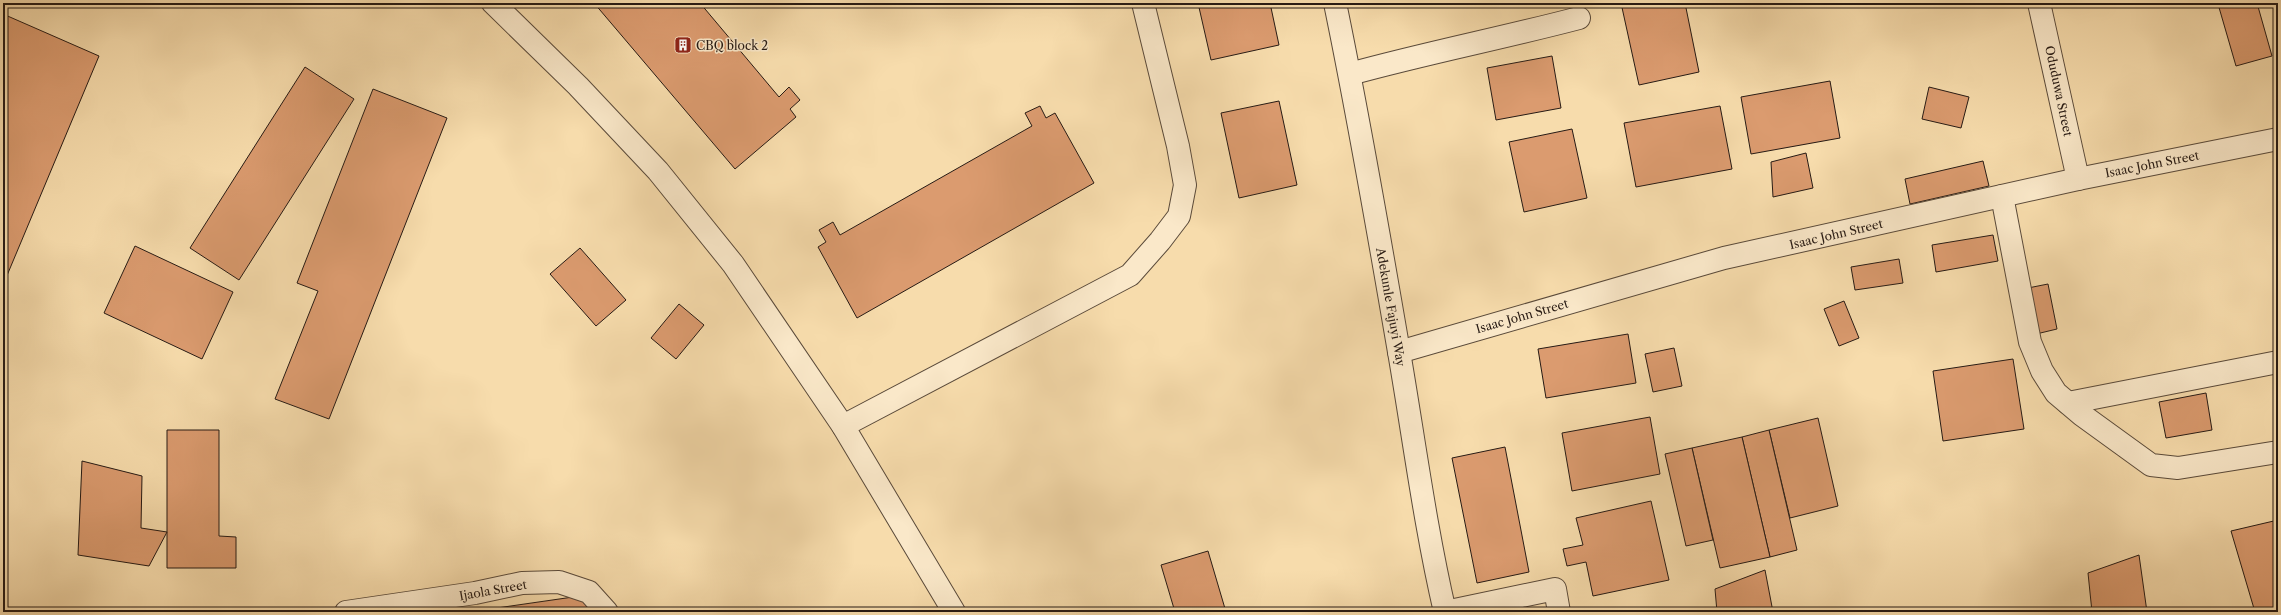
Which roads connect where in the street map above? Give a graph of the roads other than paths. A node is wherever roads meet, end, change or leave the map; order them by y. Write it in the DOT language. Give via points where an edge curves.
graph roads {
  1 [pos="492,3"];
  2 [pos="1143,3"];
  3 [pos="1335,3"];
  4 [pos="2039,3"];
  5 [pos="1579,18"];
  6 [pos="1350,74"];
  7 [pos="2278,139"];
  8 [pos="2078,179"];
  9 [pos="2002,196"];
  10 [pos="1399,352"];
  11 [pos="2278,362"];
  12 [pos="2068,402"];
  13 [pos="843,426"];
  14 [pos="2278,452"];
  15 [pos="346,612"];
  16 [pos="607,612"];
  17 [pos="954,612"];
  18 [pos="1445,612"];
  19 [pos="1559,612"];
  1 -- 13 [label="street" via="578,86 658,171 733,264"];
  2 -- 13 [label="street" via="1185,184 1179,216 1130,275"];
  3 -- 6 [label="street, Adekunle Fajuyi Way"];
  4 -- 8 [label="street, Oduduwa Street"];
  5 -- 6 [label="street"];
  6 -- 10 [label="street, Adekunle Fajuyi Way"];
  7 -- 8 [label="street, Isaac John Street"];
  8 -- 9 [label="street, Isaac John Street"];
  9 -- 10 [label="street, Isaac John Street" via="1724,258"];
  9 -- 12 [label="street" via="2030,342 2042,371 2056,393"];
  10 -- 18 [label="street, Adekunle Fajuyi Way" via="1432,555"];
  11 -- 12 [label="street"];
  12 -- 14 [label="street" via="2151,465 2178,468"];
  13 -- 17 [label="street"];
  15 -- 16 [label="street, Ijaola Street" via="475,593 522,583 559,582 589,592"];
  18 -- 19 [label="street" via="1555,589"];
}
